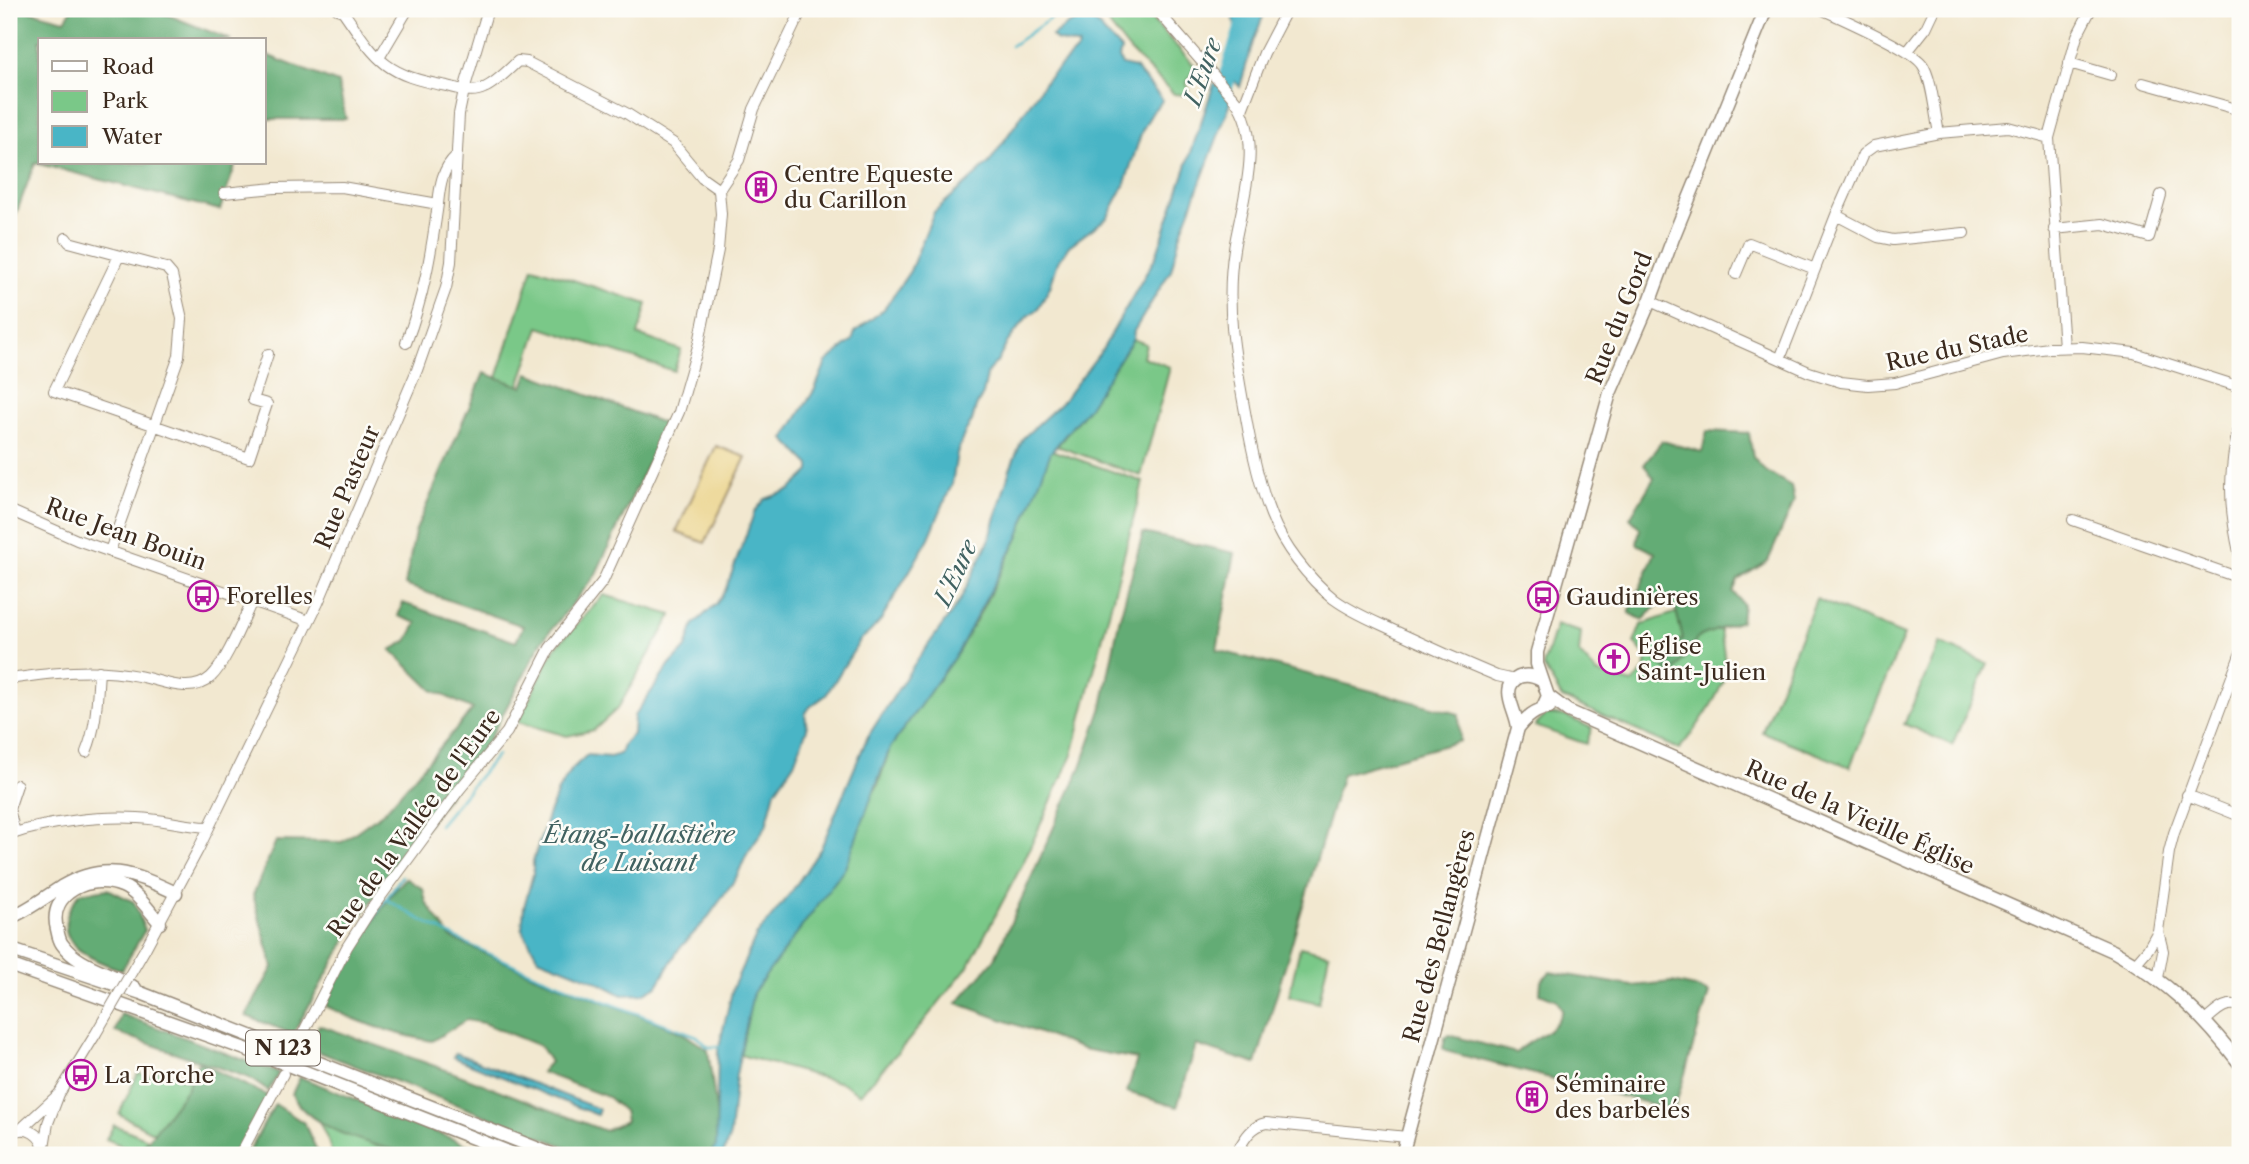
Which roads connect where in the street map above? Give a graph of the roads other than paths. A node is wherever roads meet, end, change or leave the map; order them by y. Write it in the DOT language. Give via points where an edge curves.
graph roads {
  1 [pos="337,9"];
  2 [pos="408,9"];
  3 [pos="488,9"];
  4 [pos="802,9"];
  5 [pos="1156,9"];
  6 [pos="1287,9"];
  7 [pos="1766,9"];
  8 [pos="1821,9"];
  9 [pos="1935,9"];
  10 [pos="2091,9"];
  11 [pos="1907,52"];
  12 [pos="379,58"];
  13 [pos="2069,63"];
  14 [pos="2111,75"];
  15 [pos="2143,83"];
  16 [pos="464,90"];
  17 [pos="1242,110"];
  18 [pos="2240,110"];
  19 [pos="1939,133"];
  20 [pos="2049,138"];
  21 [pos="456,156"];
  22 [pos="719,190"];
  23 [pos="224,193"];
  24 [pos="2161,195"];
  25 [pos="438,204"];
  26 [pos="1836,215"];
  27 [pos="2054,229"];
  28 [pos="1964,233"];
  29 [pos="66,238"];
  30 [pos="119,256"];
  31 [pos="1815,269"];
  32 [pos="1736,274"];
  33 [pos="1650,301"];
  34 [pos="406,343"];
  35 [pos="2064,347"];
  36 [pos="268,354"];
  37 [pos="1780,359"];
  38 [pos="2240,387"];
  39 [pos="2240,422"];
  40 [pos="156,426"];
  41 [pos="9,510"];
  42 [pos="2073,520"];
  43 [pos="110,551"];
  44 [pos="2240,556"];
  45 [pos="2240,578"];
  46 [pos="252,601"];
  47 [pos="309,621"];
  48 [pos="1537,652"];
  49 [pos="2240,655"];
  50 [pos="99,671"];
  51 [pos="1497,676"];
  52 [pos="1520,678"];
  53 [pos="9,679"];
  54 [pos="1541,680"];
  55 [pos="1508,694"];
  56 [pos="1548,696"];
  57 [pos="1514,709"];
  58 [pos="1536,711"];
  59 [pos="1568,711"];
  60 [pos="1518,728"];
  61 [pos="86,752"];
  62 [pos="17,785"];
  63 [pos="2187,795"];
  64 [pos="2240,816"];
  65 [pos="208,827"];
  66 [pos="12,834"];
  67 [pos="176,893"];
  68 [pos="9,918"];
  69 [pos="160,923"];
  70 [pos="2158,931"];
  71 [pos="9,949"];
  72 [pos="2135,964"];
  73 [pos="9,965"];
  74 [pos="2158,978"];
  75 [pos="141,993"];
  76 [pos="2240,1006"];
  77 [pos="2206,1020"];
  78 [pos="298,1043"];
  79 [pos="2240,1064"];
  80 [pos="283,1074"];
  81 [pos="59,1094"];
  82 [pos="14,1130"];
  83 [pos="1407,1137"];
  84 [pos="44,1151"];
  85 [pos="240,1155"];
  86 [pos="516,1155"];
  87 [pos="554,1155"];
  88 [pos="1235,1155"];
  89 [pos="1402,1155"];
  1 -- 12 [label="street"];
  2 -- 12 [label="street"];
  3 -- 16 [label="street, Rue Pasteur"];
  4 -- 22 [label="street" via="754,109 739,160"];
  5 -- 17 [label="street"];
  6 -- 17 [label="street"];
  7 -- 33 [label="main road, Rue du Gord"];
  8 -- 11 [label="street"];
  9 -- 11 [label="street"];
  10 -- 13 [label="street"];
  11 -- 19 [label="street" via="1922,64"];
  12 -- 16 [label="street" via="397,74"];
  13 -- 14 [label="street"];
  13 -- 20 [label="street"];
  15 -- 18 [label="street"];
  16 -- 21 [label="street, Rue Pasteur"];
  16 -- 22 [label="street" via="487,87 518,61 527,62 673,143 702,178"];
  17 -- 51 [label="street" via="1248,166 1233,251 1230,321 1251,445 1272,517 1315,580 1349,609"];
  19 -- 20 [label="street" via="2008,127"];
  19 -- 26 [label="street" via="1874,146 1863,154"];
  20 -- 27 [label="street"];
  21 -- 25 [label="street" via="443,173"];
  21 -- 47 [label="street, Rue Pasteur" via="455,225 446,288 417,370"];
  22 -- 78 [label="street, Rue de la Vallée de l'Eure" via="718,250 682,401 603,581 550,648 507,732 370,911"];
  23 -- 25 [label="street" via="342,187"];
  24 -- 27 [label="street" via="2149,237 2103,224"];
  25 -- 34 [label="street" via="426,284"];
  26 -- 28 [label="street" via="1893,240"];
  26 -- 31 [label="street"];
  27 -- 35 [label="street"];
  29 -- 30 [label="street"];
  30 -- 40 [label="street" via="166,268 172,275 182,319 179,356"];
  30 -- 40 [label="street" via="54,391"];
  31 -- 32 [label="street" via="1749,243"];
  31 -- 37 [label="street"];
  33 -- 37 [label="street, Rue du Stade"];
  33 -- 48 [label="main road, Rue du Gord" via="1610,393"];
  35 -- 37 [label="street, Rue du Stade" via="2003,354 1868,386 1839,382"];
  35 -- 38 [label="street, Rue du Stade" via="2134,353"];
  36 -- 40 [label="street" via="253,400 267,404 249,458"];
  39 -- 44 [label="street" via="2229,482"];
  40 -- 43 [label="street"];
  41 -- 43 [label="street, Rue Jean Bouin"];
  42 -- 45 [label="street"];
  43 -- 46 [label="street, Rue Jean Bouin"];
  46 -- 47 [label="street, Rue Jean Bouin"];
  46 -- 50 [label="street" via="219,667 192,687"];
  47 -- 65 [label="street, Rue Pasteur"];
  48 -- 52 [label="main road"];
  48 -- 54 [label="main road"];
  49 -- 63 [label="street"];
  50 -- 53 [label="street"];
  50 -- 61 [label="street" via="96,716"];
  51 -- 52 [label="street"];
  51 -- 55 [label="street"];
  52 -- 54 [label="main road"];
  52 -- 55 [label="main road"];
  54 -- 56 [label="main road"];
  55 -- 57 [label="main road"];
  56 -- 58 [label="main road"];
  56 -- 59 [label="main road"];
  57 -- 58 [label="main road" via="1519,713"];
  57 -- 60 [label="main road"];
  58 -- 59 [label="main road"];
  58 -- 60 [label="main road"];
  59 -- 72 [label="main road, Rue de la Vieille Église"];
  60 -- 83 [label="main road, Rue des Bellangères"];
  62 -- 66 [label="street" via="9,810"];
  63 -- 64 [label="street"];
  63 -- 70 [label="street" via="2169,852"];
  65 -- 66 [label="street" via="119,818 48,825"];
  65 -- 67 [label="street, Rue Pasteur"];
  67 -- 68 [label="main road" via="124,873 99,871 75,879"];
  67 -- 69 [label="street, Rue Pasteur"];
  69 -- 75 [label="main road" via="124,886 106,881 79,886 61,900 57,910 60,943 71,954"];
  69 -- 81 [label="street, Rue Pasteur, bridge"];
  70 -- 72 [label="street"];
  70 -- 74 [label="street" via="2164,951"];
  71 -- 75 [label="main road, N 123"];
  72 -- 74 [label="main road, Rue de la Vieille Église"];
  73 -- 86 [label="main road, N 123" via="265,1056"];
  74 -- 77 [label="main road, Rue de la Vieille Église"];
  75 -- 87 [label="main road, N 123"];
  76 -- 77 [label="street" via="2224,1005"];
  77 -- 79 [label="main road, Rue de la Vieille Église"];
  80 -- 85 [label="street"];
  81 -- 82 [label="street"];
  81 -- 84 [label="street"];
  82 -- 84 [label="street" via="33,1132"];
  83 -- 88 [label="street" via="1266,1123 1249,1133"];
  83 -- 89 [label="main road, Rue des Bellangères"];
}
